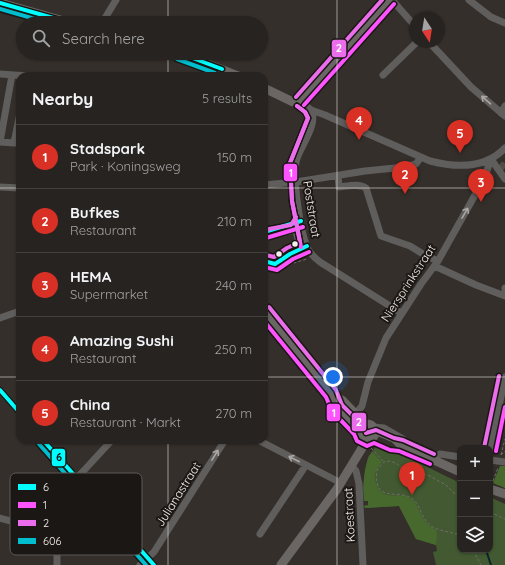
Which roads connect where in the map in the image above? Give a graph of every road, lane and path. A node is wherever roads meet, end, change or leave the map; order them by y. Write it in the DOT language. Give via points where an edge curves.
graph roads {
  1 [pos="116,0"];
  2 [pos="391,0"];
  3 [pos="469,0"];
  4 [pos="0,3"];
  5 [pos="46,16"];
  6 [pos="106,16"];
  7 [pos="409,20"];
  8 [pos="505,23"];
  9 [pos="411,48"];
  10 [pos="434,48"];
  11 [pos="194,60"];
  12 [pos="219,72"];
  13 [pos="0,74"];
  14 [pos="12,75"];
  15 [pos="16,75"];
  16 [pos="383,75"];
  17 [pos="268,90"];
  18 [pos="300,101"];
  19 [pos="311,110"];
  20 [pos="504,112"];
  21 [pos="16,133"];
  22 [pos="505,148"];
  23 [pos="421,157"];
  24 [pos="491,159"];
  25 [pos="500,164"];
  26 [pos="338,176"];
  27 [pos="505,179"];
  28 [pos="296,182"];
  29 [pos="268,185"];
  30 [pos="0,187"];
  31 [pos="16,188"];
  32 [pos="301,221"];
  33 [pos="294,230"];
  34 [pos="268,231"];
  35 [pos="268,237"];
  36 [pos="303,247"];
  37 [pos="314,257"];
  38 [pos="268,262"];
  39 [pos="436,264"];
  40 [pos="284,266"];
  41 [pos="271,270"];
  42 [pos="268,271"];
  43 [pos="505,296"];
  44 [pos="16,312"];
  45 [pos="401,313"];
  46 [pos="268,316"];
  47 [pos="0,318"];
  48 [pos="505,377"];
  49 [pos="0,390"];
  50 [pos="16,408"];
  51 [pos="353,418"];
  52 [pos="368,432"];
  53 [pos="505,439"];
  54 [pos="47,444"];
  55 [pos="108,444"];
  56 [pos="222,444"];
  57 [pos="266,444"];
  58 [pos="491,445"];
  59 [pos="505,451"];
  60 [pos="457,457"];
  61 [pos="432,459"];
  62 [pos="384,462"];
  63 [pos="502,464"];
  64 [pos="306,465"];
  65 [pos="352,466"];
  66 [pos="457,471"];
  67 [pos="73,473"];
  68 [pos="82,473"];
  69 [pos="341,483"];
  70 [pos="493,484"];
  71 [pos="493,489"];
  72 [pos="503,493"];
  73 [pos="457,494"];
  74 [pos="493,513"];
  75 [pos="0,518"];
  76 [pos="505,519"];
  77 [pos="10,521"];
  78 [pos="260,534"];
  79 [pos="457,534"];
  80 [pos="142,551"];
  81 [pos="475,553"];
  82 [pos="57,555"];
  83 [pos="148,558"];
  84 [pos="57,565"];
  85 [pos="140,565"];
  86 [pos="154,565"];
  87 [pos="281,565"];
  88 [pos="363,565"];
  89 [pos="481,565"];
  1 -- 6 [label="street"];
  2 -- 7 [label="street"];
  2 -- 18 [label="main road"];
  3 -- 8 [label="street" via="491,17"];
  4 -- 5 [label="main road"];
  9 -- 16 [label="street"];
  20 -- 10 [label="street, one-way" via="470,87"];
  11 -- 12 [label="main road"];
  13 -- 14 [label="street"];
  14 -- 15 [label="street"];
  14 -- 21 [label="street" via="0,142 14,143"];
  17 -- 18 [label="main road" via="292,101"];
  18 -- 19 [label="street"];
  19 -- 23 [label="street" via="346,121"];
  19 -- 28 [label="street, Poststraat" via="314,119 296,160"];
  22 -- 24 [label="street"];
  23 -- 24 [label="street" via="440,164 468,166"];
  23 -- 26 [label="street" via="416,164 405,167"];
  24 -- 25 [label="street"];
  24 -- 27 [label="street"];
  39 -- 24 [label="street, Niersprinkstraat, one-way" via="484,179"];
  26 -- 28 [label="street"];
  26 -- 39 [label="street" via="339,187 358,185 366,188 381,236 410,246"];
  28 -- 29 [label="street"];
  28 -- 32 [label="street, Poststraat"];
  30 -- 31 [label="street"];
  32 -- 33 [label="street"];
  32 -- 34 [label="street"];
  32 -- 36 [label="street, Poststraat"];
  33 -- 35 [label="street"];
  33 -- 36 [label="street"];
  36 -- 37 [label="street, Poststraat"];
  36 -- 38 [label="street" via="275,264"];
  37 -- 40 [label="path"];
  37 -- 45 [label="street, Poststraat"];
  39 -- 43 [label="street" via="439,268"];
  39 -- 45 [label="street, Niersprinkstraat"];
  41 -- 42 [label="path"];
  44 -- 47 [label="street"];
  45 -- 51 [label="street, Niersprinkstraat" via="381,350 368,382 362,406"];
  46 -- 51 [label="main road" via="331,394 342,401"];
  48 -- 58 [label="street"];
  49 -- 50 [label="street"];
  51 -- 52 [label="main road"];
  52 -- 61 [label="main road" via="394,438"];
  52 -- 62 [label="path" via="371,449"];
  52 -- 65 [label="main road"];
  53 -- 59 [label="path" via="500,456"];
  54 -- 67 [label="street"];
  55 -- 68 [label="street"];
  83 -- 56 [label="street, Julianastraat, one-way"];
  64 -- 57 [label="street, one-way"];
  60 -- 61 [label="street" via="440,454"];
  61 -- 66 [label="main road"];
  62 -- 73 [label="path" via="396,463 408,473 432,477"];
  62 -- 79 [label="path" via="378,467 376,475 383,492 410,497 430,525"];
  63 -- 70 [label="path"];
  64 -- 69 [label="street"];
  64 -- 78 [label="street"];
  65 -- 69 [label="main road"];
  65 -- 88 [label="street, Koestraat" via="359,484"];
  69 -- 87 [label="main road"];
  71 -- 72 [label="main road"];
  74 -- 76 [label="path"];
  75 -- 77 [label="street"];
  80 -- 83 [label="street"];
  81 -- 89 [label="path"];
  82 -- 84 [label="street"];
  83 -- 85 [label="street, Julianastraat"];
  83 -- 86 [label="street"];
}
